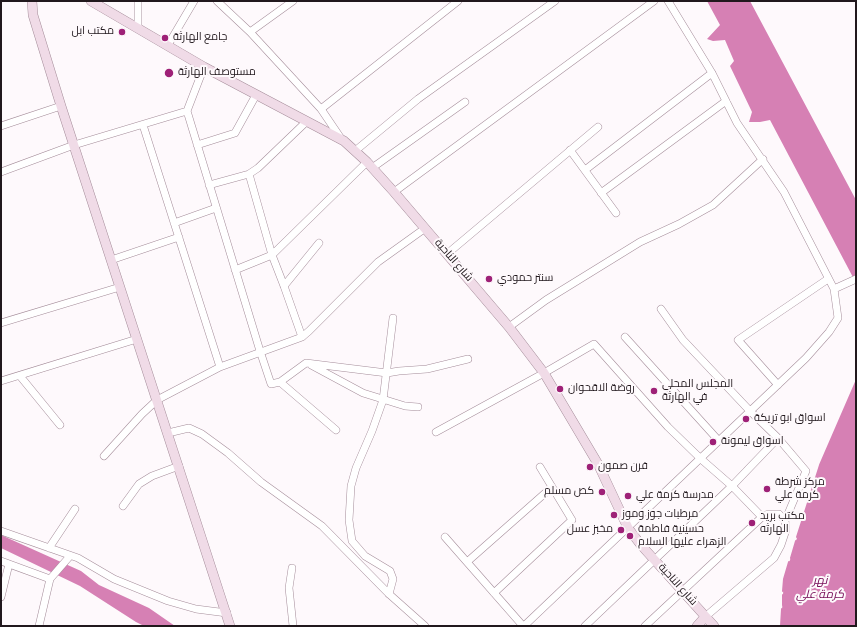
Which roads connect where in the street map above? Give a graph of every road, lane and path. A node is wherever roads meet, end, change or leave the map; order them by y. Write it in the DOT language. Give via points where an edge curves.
graph roads {
  1 [pos="32,1"];
  2 [pos="92,1"];
  3 [pos="138,1"];
  4 [pos="194,1"];
  5 [pos="217,1"];
  6 [pos="293,1"];
  7 [pos="458,1"];
  8 [pos="555,1"];
  9 [pos="654,1"];
  10 [pos="668,1"];
  11 [pos="138,28"];
  12 [pos="250,32"];
  13 [pos="168,45"];
  14 [pos="204,67"];
  15 [pos="712,73"];
  16 [pos="256,95"];
  17 [pos="726,101"];
  18 [pos="465,102"];
  19 [pos="61,106"];
  20 [pos="321,109"];
  21 [pos="187,111"];
  22 [pos="306,122"];
  23 [pos="143,125"];
  24 [pos="1,126"];
  25 [pos="598,127"];
  26 [pos="344,141"];
  27 [pos="74,145"];
  28 [pos="197,145"];
  29 [pos="570,150"];
  30 [pos="355,151"];
  31 [pos="763,160"];
  32 [pos="369,165"];
  33 [pos="584,170"];
  34 [pos="1,172"];
  35 [pos="249,174"];
  36 [pos="210,185"];
  37 [pos="394,192"];
  38 [pos="601,193"];
  39 [pos="216,208"];
  40 [pos="616,213"];
  41 [pos="174,223"];
  42 [pos="424,228"];
  43 [pos="179,237"];
  44 [pos="319,243"];
  45 [pos="447,254"];
  46 [pos="272,255"];
  47 [pos="111,260"];
  48 [pos="235,270"];
  49 [pos="828,279"];
  50 [pos="854,280"];
  51 [pos="284,286"];
  52 [pos="120,287"];
  53 [pos="834,289"];
  54 [pos="661,309"];
  55 [pos="393,318"];
  56 [pos="1,323"];
  57 [pos="509,327"];
  58 [pos="302,337"];
  59 [pos="625,337"];
  60 [pos="137,339"];
  61 [pos="260,351"];
  62 [pos="468,359"];
  63 [pos="306,362"];
  64 [pos="220,367"];
  65 [pos="387,373"];
  66 [pos="544,373"];
  67 [pos="20,376"];
  68 [pos="1,381"];
  69 [pos="280,382"];
  70 [pos="778,385"];
  71 [pos="157,400"];
  72 [pos="383,400"];
  73 [pos="418,407"];
  74 [pos="750,411"];
  75 [pos="60,425"];
  76 [pos="336,430"];
  77 [pos="436,432"];
  78 [pos="168,433"];
  79 [pos="778,438"];
  80 [pos="718,441"];
  81 [pos="104,456"];
  82 [pos="701,459"];
  83 [pos="179,466"];
  84 [pos="540,467"];
  85 [pos="732,486"];
  86 [pos="552,487"];
  87 [pos="123,506"];
  88 [pos="74,509"];
  89 [pos="762,517"];
  90 [pos="785,521"];
  91 [pos="628,528"];
  92 [pos="1,531"];
  93 [pos="445,537"];
  94 [pos="49,548"];
  95 [pos="70,556"];
  96 [pos="1,561"];
  97 [pos="655,561"];
  98 [pos="467,562"];
  99 [pos="9,564"];
  100 [pos="292,568"];
  101 [pos="50,579"];
  102 [pos="683,591"];
  103 [pos="494,593"];
  104 [pos="389,594"];
  105 [pos="1,596"];
  106 [pos="226,613"];
  107 [pos="705,617"];
  108 [pos="39,626"];
  109 [pos="230,626"];
  110 [pos="294,626"];
  111 [pos="425,626"];
  112 [pos="524,626"];
  113 [pos="585,626"];
  114 [pos="645,626"];
  115 [pos="696,626"];
  116 [pos="714,626"];
  1 -- 19 [label="main road"];
  2 -- 11 [label="main road, شارع الناحية"];
  3 -- 11 [label="street"];
  4 -- 13 [label="street"];
  5 -- 12 [label="street"];
  6 -- 12 [label="street"];
  7 -- 20 [label="street"];
  8 -- 30 [label="street" via="418,99"];
  9 -- 37 [label="street"];
  10 -- 15 [label="street"];
  11 -- 13 [label="main road, شارع الناحية"];
  12 -- 20 [label="street"];
  13 -- 14 [label="main road, شارع الناحية"];
  14 -- 16 [label="main road, شارع الناحية"];
  14 -- 21 [label="street"];
  15 -- 17 [label="street"];
  15 -- 33 [label="street"];
  16 -- 22 [label="main road, شارع الناحية"];
  16 -- 28 [label="street" via="235,133"];
  17 -- 31 [label="street" via="737,123"];
  17 -- 38 [label="street"];
  18 -- 32 [label="street"];
  19 -- 24 [label="street"];
  19 -- 27 [label="main road"];
  20 -- 26 [label="street"];
  21 -- 23 [label="street"];
  21 -- 28 [label="street"];
  22 -- 26 [label="main road, شارع الناحية"];
  22 -- 35 [label="street"];
  23 -- 27 [label="street"];
  23 -- 41 [label="street"];
  25 -- 29 [label="street"];
  26 -- 30 [label="main road, شارع الناحية"];
  27 -- 34 [label="street"];
  27 -- 47 [label="main road"];
  28 -- 36 [label="street"];
  29 -- 33 [label="street"];
  29 -- 45 [label="street"];
  30 -- 32 [label="main road, شارع الناحية"];
  31 -- 49 [label="street" via="784,192"];
  31 -- 57 [label="street" via="713,205 640,242 546,300"];
  32 -- 37 [label="main road, شارع الناحية"];
  32 -- 46 [label="street"];
  33 -- 38 [label="street"];
  35 -- 36 [label="street"];
  35 -- 46 [label="street"];
  36 -- 39 [label="street"];
  37 -- 42 [label="main road, شارع الناحية"];
  38 -- 40 [label="street"];
  39 -- 41 [label="street"];
  39 -- 48 [label="street"];
  41 -- 43 [label="street"];
  42 -- 45 [label="main road, شارع الناحية"];
  42 -- 58 [label="street" via="378,262"];
  43 -- 47 [label="street"];
  43 -- 64 [label="street"];
  44 -- 51 [label="street"];
  45 -- 57 [label="main road, شارع الناحية"];
  46 -- 48 [label="street"];
  46 -- 51 [label="street"];
  47 -- 52 [label="main road"];
  48 -- 61 [label="street"];
  49 -- 53 [label="street"];
  49 -- 70 [label="street" via="738,340"];
  50 -- 53 [label="street"];
  51 -- 58 [label="street"];
  52 -- 56 [label="street"];
  52 -- 60 [label="main road"];
  53 -- 70 [label="street" via="838,318 806,358"];
  54 -- 74 [label="street" via="683,340"];
  55 -- 65 [label="street"];
  57 -- 66 [label="main road, شارع الناحية"];
  58 -- 61 [label="street"];
  59 -- 80 [label="street"];
  60 -- 67 [label="street"];
  60 -- 71 [label="main road"];
  61 -- 64 [label="street"];
  61 -- 69 [label="street" via="271,384"];
  62 -- 65 [label="street" via="427,369"];
  63 -- 65 [label="street"];
  63 -- 69 [label="street"];
  63 -- 72 [label="street" via="363,393"];
  64 -- 71 [label="street"];
  65 -- 72 [label="street"];
  66 -- 77 [label="street"];
  66 -- 82 [label="street" via="594,344 668,427"];
  66 -- 91 [label="main road, شارع الناحية" via="598,464"];
  67 -- 68 [label="street"];
  67 -- 75 [label="street"];
  69 -- 76 [label="street"];
  70 -- 74 [label="street"];
  71 -- 78 [label="main road"];
  71 -- 81 [label="street"];
  72 -- 73 [label="street"];
  72 -- 104 [label="street" via="356,468 351,486 349,520 352,541 365,556 390,571 393,579"];
  74 -- 79 [label="street"];
  74 -- 80 [label="street"];
  78 -- 83 [label="main road"];
  78 -- 104 [label="street" via="189,428 202,434 261,482 322,526"];
  79 -- 85 [label="street"];
  79 -- 90 [label="street" via="806,471"];
  80 -- 82 [label="street"];
  82 -- 85 [label="street"];
  82 -- 91 [label="street"];
  83 -- 87 [label="street" via="139,484"];
  83 -- 106 [label="main road"];
  84 -- 86 [label="street"];
  85 -- 89 [label="street"];
  85 -- 97 [label="street"];
  86 -- 98 [label="street"];
  86 -- 103 [label="street" via="572,520"];
  88 -- 94 [label="street"];
  89 -- 90 [label="street" via="779,514"];
  89 -- 102 [label="street"];
  90 -- 107 [label="street" via="786,530 774,558"];
  91 -- 97 [label="main road, شارع الناحية"];
  91 -- 112 [label="street"];
  92 -- 94 [label="street"];
  93 -- 98 [label="street"];
  94 -- 95 [label="street"];
  95 -- 101 [label="street"];
  95 -- 106 [label="street" via="92,565 114,579 168,602"];
  96 -- 99 [label="street"];
  97 -- 102 [label="main road, شارع الناحية"];
  97 -- 113 [label="street"];
  98 -- 103 [label="street"];
  99 -- 101 [label="street"];
  99 -- 105 [label="street"];
  100 -- 110 [label="street" via="289,588"];
  101 -- 108 [label="street"];
  102 -- 107 [label="main road, شارع الناحية"];
  102 -- 114 [label="street"];
  103 -- 112 [label="street"];
  104 -- 111 [label="street"];
  106 -- 109 [label="main road"];
  107 -- 115 [label="main road"];
  107 -- 116 [label="main road, شارع الناحية"];
}
